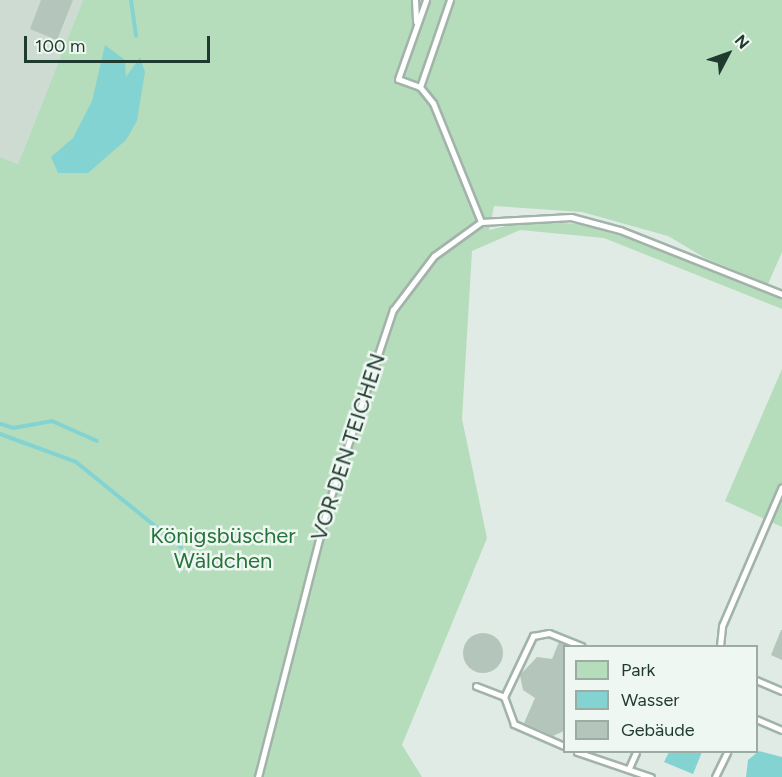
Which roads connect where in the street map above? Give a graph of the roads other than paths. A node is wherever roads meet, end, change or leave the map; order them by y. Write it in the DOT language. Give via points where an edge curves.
graph roads {
  1 [pos="415,0"];
  2 [pos="426,0"];
  3 [pos="450,0"];
  4 [pos="416,27"];
  5 [pos="420,87"];
  6 [pos="481,222"];
  7 [pos="782,294"];
  8 [pos="782,487"];
  9 [pos="579,645"];
  10 [pos="720,645"];
  11 [pos="758,681"];
  12 [pos="476,686"];
  13 [pos="782,691"];
  14 [pos="504,697"];
  15 [pos="758,720"];
  16 [pos="782,730"];
  17 [pos="563,746"];
  18 [pos="580,753"];
  19 [pos="636,753"];
  20 [pos="727,753"];
  21 [pos="629,768"];
  22 [pos="258,777"];
  23 [pos="651,777"];
  24 [pos="715,777"];
  1 -- 4 [label="lane"];
  2 -- 4 [label="lane"];
  3 -- 5 [label="lane"];
  4 -- 5 [label="lane" via="398,79"];
  5 -- 6 [label="lane" via="433,103"];
  6 -- 7 [label="lane" via="571,217 620,230"];
  6 -- 22 [label="lane, VOR DEN TEICHEN" via="422,268 393,310 325,516"];
  8 -- 10 [label="lane" via="722,626"];
  9 -- 14 [label="lane" via="549,633 533,636"];
  11 -- 13 [label="lane"];
  12 -- 14 [label="lane"];
  14 -- 17 [label="lane" via="514,724"];
  15 -- 16 [label="lane"];
  18 -- 21 [label="lane"];
  19 -- 21 [label="lane"];
  20 -- 24 [label="lane"];
  21 -- 23 [label="lane"];
}
